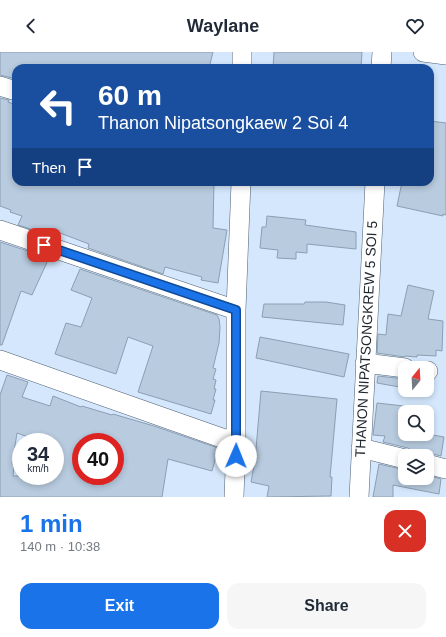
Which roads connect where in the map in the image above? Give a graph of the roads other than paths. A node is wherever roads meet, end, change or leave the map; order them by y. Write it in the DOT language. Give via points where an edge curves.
graph roads {
  1 [pos="242,52"];
  2 [pos="382,52"];
  3 [pos="423,52"];
  4 [pos="446,55"];
  5 [pos="242,64"];
  6 [pos="381,64"];
  7 [pos="0,86"];
  8 [pos="12,90"];
  9 [pos="241,186"];
  10 [pos="374,186"];
  11 [pos="0,230"];
  12 [pos="236,310"];
  13 [pos="0,360"];
  14 [pos="364,363"];
  15 [pos="398,367"];
  16 [pos="236,443"];
  17 [pos="361,448"];
  18 [pos="398,457"];
  19 [pos="434,466"];
  20 [pos="446,469"];
  21 [pos="234,497"];
  22 [pos="358,497"];
  1 -- 5 [label="street"];
  2 -- 6 [label="street"];
  3 -- 4 [label="street"];
  7 -- 8 [label="street"];
  9 -- 12 [label="street"];
  10 -- 14 [label="street, THANON NIPATSONGKREW 5 SOI 5"];
  11 -- 12 [label="street"];
  12 -- 16 [label="street"];
  13 -- 16 [label="street"];
  14 -- 15 [label="street"];
  14 -- 17 [label="street, THANON NIPATSONGKREW 5 SOI 5"];
  16 -- 21 [label="street"];
  17 -- 18 [label="street"];
  17 -- 22 [label="street, THANON NIPATSONGKREW 5 SOI 5"];
  19 -- 20 [label="street"];
}
